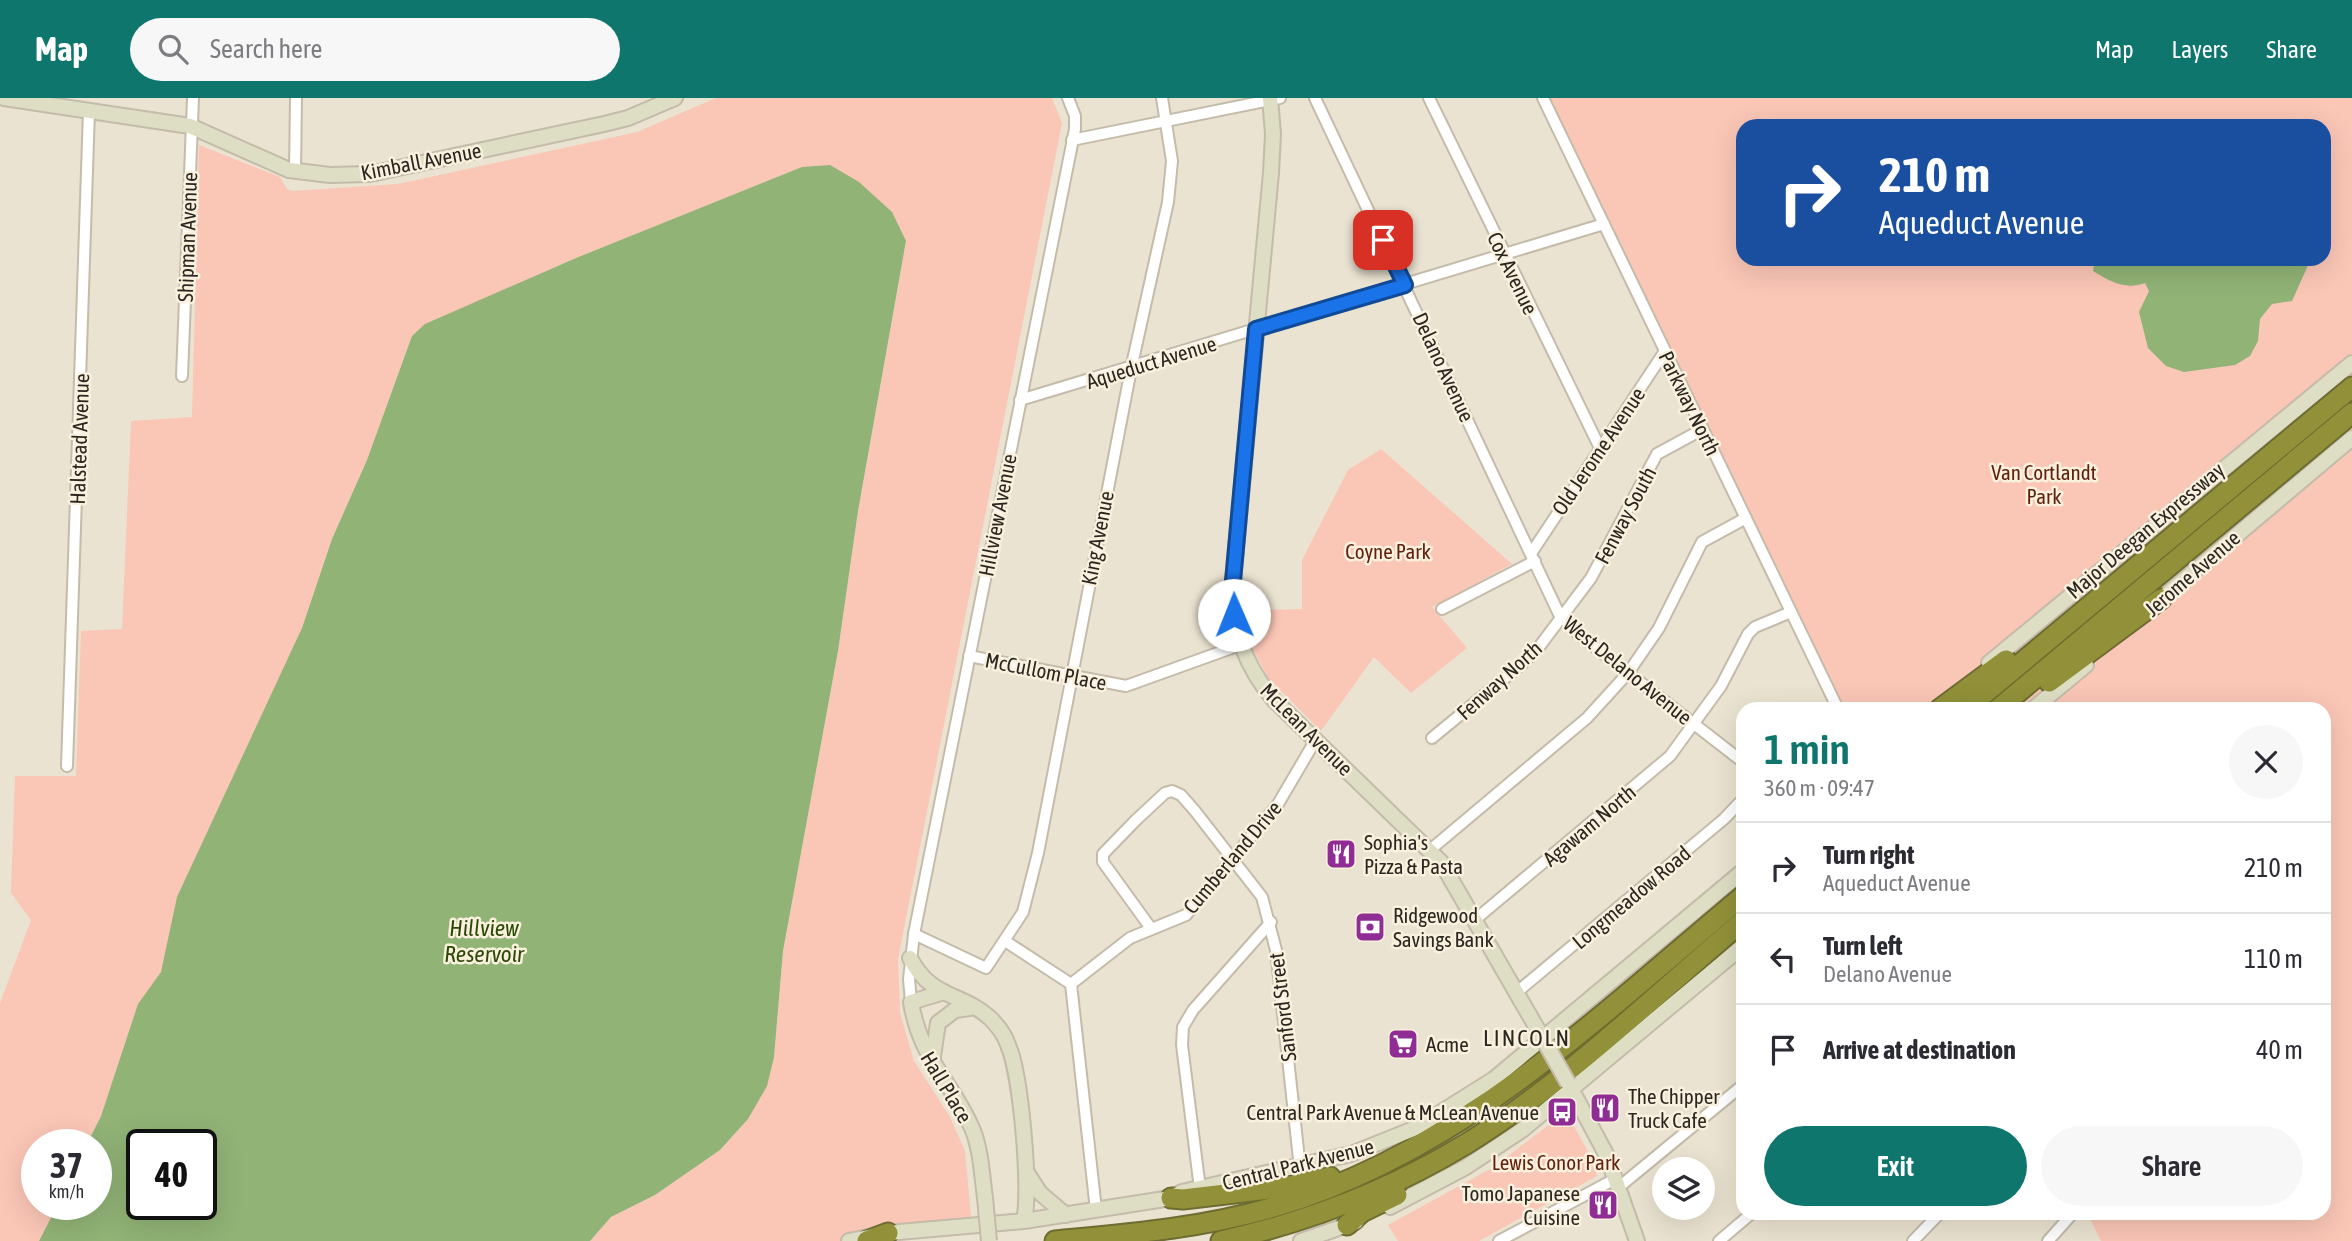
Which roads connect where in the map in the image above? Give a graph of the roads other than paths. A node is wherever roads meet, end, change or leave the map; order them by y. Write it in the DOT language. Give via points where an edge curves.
graph roads {
  1 [pos="4,98"];
  2 [pos="193,98"];
  3 [pos="296,98"];
  4 [pos="675,98"];
  5 [pos="1068,98"];
  6 [pos="1162,98"];
  7 [pos="1315,98"];
  8 [pos="1429,98"];
  9 [pos="1543,98"];
  10 [pos="1274,99"];
  11 [pos="89,111"];
  12 [pos="1167,123"];
  13 [pos="190,126"];
  14 [pos="1072,140"];
  15 [pos="295,171"];
  16 [pos="1604,224"];
  17 [pos="1504,256"];
  18 [pos="1405,285"];
  19 [pos="1256,329"];
  20 [pos="1665,351"];
  21 [pos="2352,363"];
  22 [pos="1131,369"];
  23 [pos="182,376"];
  24 [pos="2352,387"];
  25 [pos="1020,400"];
  26 [pos="2352,413"];
  27 [pos="1703,429"];
  28 [pos="2352,438"];
  29 [pos="1600,448"];
  30 [pos="1746,518"];
  31 [pos="1533,557"];
  32 [pos="2111,588"];
  33 [pos="2161,599"];
  34 [pos="1442,609"];
  35 [pos="1791,612"];
  36 [pos="1563,618"];
  37 [pos="1240,645"];
  38 [pos="970,656"];
  39 [pos="1628,673"];
  40 [pos="1070,675"];
  41 [pos="1836,702"];
  42 [pos="1946,702"];
  43 [pos="1947,702"];
  44 [pos="1974,702"];
  45 [pos="2006,702"];
  46 [pos="2024,702"];
  47 [pos="2041,702"];
  48 [pos="1694,724"];
  49 [pos="1432,738"];
  50 [pos="1315,741"];
  51 [pos="1736,757"];
  52 [pos="67,766"];
  53 [pos="1736,806"];
  54 [pos="1430,850"];
  55 [pos="1230,859"];
  56 [pos="1736,877"];
  57 [pos="1736,902"];
  58 [pos="1476,919"];
  59 [pos="1271,922"];
  60 [pos="1150,927"];
  61 [pos="1736,927"];
  62 [pos="914,934"];
  63 [pos="1005,941"];
  64 [pos="1736,952"];
  65 [pos="910,958"];
  66 [pos="1071,984"];
  67 [pos="1517,992"];
  68 [pos="941,993"];
  69 [pos="911,1008"];
  70 [pos="972,1008"];
  71 [pos="943,1017"];
  72 [pos="1545,1041"];
  73 [pos="932,1063"];
  74 [pos="1570,1086"];
  75 [pos="1736,1091"];
  76 [pos="1495,1125"];
  77 [pos="1385,1165"];
  78 [pos="1300,1168"];
  79 [pos="1026,1172"];
  80 [pos="1617,1183"];
  81 [pos="1200,1188"];
  82 [pos="1171,1198"];
  83 [pos="1096,1210"];
  84 [pos="1066,1215"];
  85 [pos="1744,1220"];
  86 [pos="1933,1220"];
  87 [pos="2067,1220"];
  88 [pos="1024,1221"];
  89 [pos="1347,1225"];
  90 [pos="888,1233"];
  91 [pos="849,1241"];
  92 [pos="867,1241"];
  93 [pos="989,1241"];
  94 [pos="1055,1241"];
  95 [pos="1221,1241"];
  96 [pos="1301,1241"];
  97 [pos="1499,1241"];
  98 [pos="1637,1241"];
  99 [pos="1718,1241"];
  100 [pos="1913,1241"];
  101 [pos="2048,1241"];
  1 -- 11 [label="main road, Kimball Avenue"];
  2 -- 13 [label="street, Shipman Avenue"];
  3 -- 15 [label="street"];
  4 -- 15 [label="main road, Kimball Avenue" via="628,118 370,174"];
  5 -- 14 [label="street, Hillview Avenue" via="1075,116"];
  6 -- 12 [label="street, King Avenue"];
  7 -- 18 [label="street, Delano Avenue"];
  8 -- 17 [label="street, Cox Avenue"];
  9 -- 16 [label="street, Parkway North"];
  10 -- 12 [label="street"];
  10 -- 19 [label="main road, McLean Avenue"];
  11 -- 13 [label="main road, Kimball Avenue"];
  11 -- 52 [label="street, Halstead Avenue"];
  12 -- 14 [label="street"];
  12 -- 22 [label="street, King Avenue" via="1172,161 1168,202"];
  13 -- 15 [label="main road, Kimball Avenue"];
  13 -- 23 [label="street, Shipman Avenue"];
  14 -- 25 [label="street, Hillview Avenue"];
  16 -- 17 [label="street, Aqueduct Avenue"];
  16 -- 20 [label="street, Parkway North"];
  17 -- 18 [label="street, Aqueduct Avenue"];
  17 -- 29 [label="street, Cox Avenue"];
  18 -- 19 [label="street, Aqueduct Avenue"];
  18 -- 31 [label="street, Delano Avenue"];
  19 -- 22 [label="street, Aqueduct Avenue"];
  19 -- 37 [label="main road, McLean Avenue" via="1233,592"];
  20 -- 27 [label="street, Parkway North"];
  20 -- 29 [label="street, Old Jerome Avenue"];
  21 -- 42 [label="main road"];
  22 -- 25 [label="street, Aqueduct Avenue"];
  22 -- 40 [label="street, King Avenue"];
  24 -- 32 [label="highway, Major Deegan Expressway"];
  25 -- 38 [label="street, Hillview Avenue"];
  26 -- 45 [label="highway, Major Deegan Expressway"];
  27 -- 30 [label="street, Parkway North"];
  27 -- 36 [label="street, Fenway South" via="1657,454 1591,578"];
  28 -- 33 [label="main road, Jerome Avenue"];
  29 -- 31 [label="street, Old Jerome Avenue"];
  30 -- 35 [label="street, Parkway North"];
  30 -- 39 [label="street" via="1702,542 1659,628"];
  31 -- 34 [label="street, Old Jerome Avenue"];
  31 -- 36 [label="street, West Delano Avenue"];
  32 -- 43 [label="highway" via="2056,622"];
  32 -- 44 [label="highway, Major Deegan Expressway"];
  33 -- 46 [label="highway"];
  33 -- 47 [label="main road, Jerome Avenue"];
  35 -- 41 [label="street, Parkway North"];
  35 -- 48 [label="street, Agawam North" via="1752,629"];
  36 -- 39 [label="street, West Delano Avenue"];
  36 -- 49 [label="street, Fenway North" via="1522,664"];
  37 -- 40 [label="street, McCullom Place" via="1130,686"];
  37 -- 50 [label="main road, McLean Avenue" via="1264,688"];
  38 -- 40 [label="street, McCullom Place"];
  38 -- 62 [label="street, Hillview Avenue"];
  39 -- 48 [label="street, West Delano Avenue"];
  39 -- 54 [label="street" via="1587,718"];
  40 -- 63 [label="street, King Avenue" via="1038,853 1023,912"];
  48 -- 51 [label="street, West Delano Avenue"];
  48 -- 58 [label="street, Agawam North" via="1670,756"];
  50 -- 54 [label="main road, McLean Avenue"];
  50 -- 55 [label="street, Cumberland Drive" via="1278,804"];
  53 -- 67 [label="street, Longmeadow Road"];
  54 -- 58 [label="main road, McLean Avenue"];
  55 -- 59 [label="street, Sanford Street" via="1262,897"];
  55 -- 60 [label="street, Cumberland Drive" via="1186,915"];
  55 -- 60 [label="street" via="1181,795 1165,793 1103,854 1103,862"];
  56 -- 72 [label="main road, Central Park Avenue"];
  57 -- 77 [label="highway" via="1517,1084 1462,1122"];
  58 -- 67 [label="main road, McLean Avenue"];
  59 -- 78 [label="street, Sanford Street"];
  59 -- 81 [label="street" via="1213,985 1182,1027"];
  60 -- 66 [label="street, Cumberland Drive"];
  61 -- 76 [label="highway"];
  62 -- 63 [label="street, King Avenue" via="986,968"];
  62 -- 65 [label="street, Hall Place"];
  63 -- 66 [label="street"];
  64 -- 74 [label="main road"];
  65 -- 68 [label="main road" via="920,976"];
  65 -- 69 [label="street, Hall Place"];
  66 -- 83 [label="street"];
  67 -- 72 [label="main road, McLean Avenue"];
  68 -- 69 [label="main road"];
  68 -- 70 [label="main road"];
  69 -- 71 [label="main road" via="930,1019"];
  69 -- 73 [label="main road, Hall Place" via="920,1042"];
  70 -- 71 [label="main road"];
  70 -- 79 [label="main road" via="989,1018 1008,1044"];
  71 -- 73 [label="main road" via="935,1035"];
  72 -- 74 [label="main road, McLean Avenue, bridge"];
  72 -- 78 [label="main road, Central Park Avenue" via="1416,1128 1372,1147"];
  73 -- 93 [label="main road, Hall Place, bridge" via="972,1127"];
  74 -- 80 [label="main road, McLean Avenue"];
  74 -- 89 [label="main road" via="1522,1130 1466,1167"];
  75 -- 80 [label="street"];
  76 -- 89 [label="highway" via="1432,1175 1362,1212"];
  76 -- 95 [label="highway" via="1438,1160 1359,1198"];
  77 -- 82 [label="highway" via="1355,1168 1286,1187"];
  77 -- 94 [label="highway" via="1244,1216 1177,1229"];
  78 -- 81 [label="main road, Central Park Avenue"];
  79 -- 84 [label="main road" via="1040,1193"];
  79 -- 88 [label="main road"];
  80 -- 97 [label="street"];
  80 -- 98 [label="main road, McLean Avenue"];
  81 -- 82 [label="main road, Central Park Avenue"];
  82 -- 83 [label="main road, Central Park Avenue"];
  83 -- 84 [label="main road, Central Park Avenue"];
  84 -- 88 [label="main road, Central Park Avenue"];
  85 -- 99 [label="street"];
  86 -- 100 [label="street"];
  87 -- 101 [label="street"];
  88 -- 90 [label="main road, Central Park Avenue"];
  89 -- 96 [label="main road"];
  90 -- 91 [label="main road, Central Park Avenue"];
  90 -- 92 [label="highway"];
}
